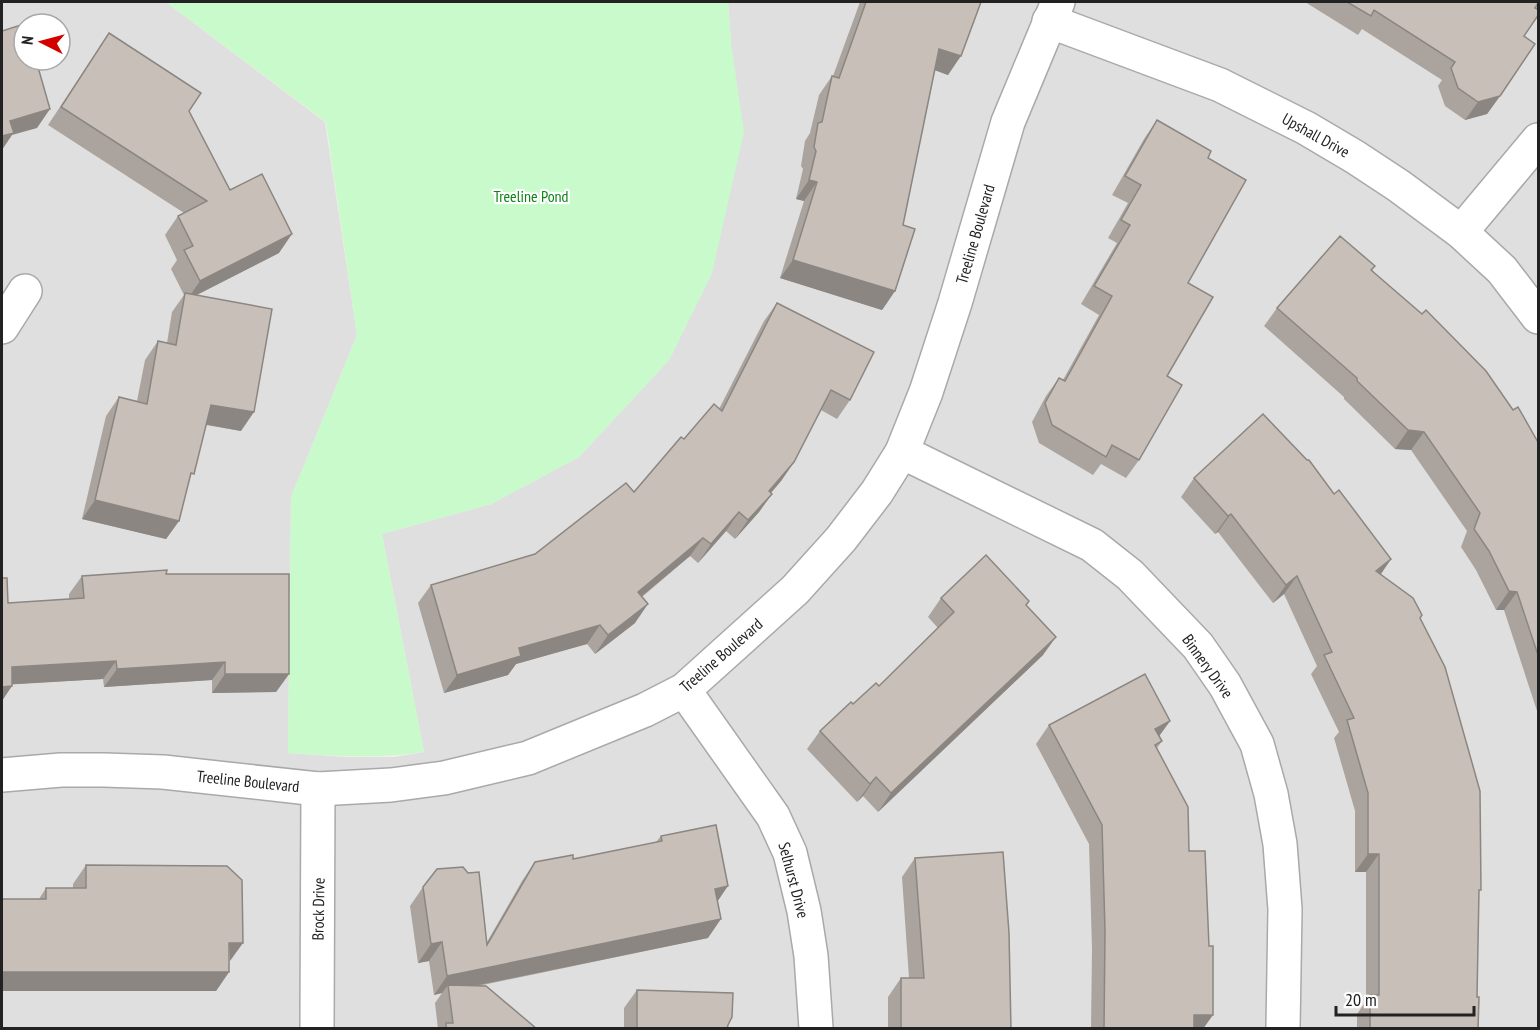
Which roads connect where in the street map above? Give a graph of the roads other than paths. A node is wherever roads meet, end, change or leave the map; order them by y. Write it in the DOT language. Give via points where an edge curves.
graph roads {
  1 [pos="1054,11"];
  2 [pos="1539,140"];
  3 [pos="1461,232"];
  4 [pos="25,291"];
  5 [pos="1539,317"];
  6 [pos="2,327"];
  7 [pos="902,452"];
  8 [pos="684,690"];
  9 [pos="2,775"];
  10 [pos="318,789"];
  11 [pos="317,1029"];
  12 [pos="816,1029"];
  13 [pos="1283,1029"];
  1 -- 3 [label="street, Upshall Drive" via="1306,128 1399,186"];
  1 -- 7 [label="street, Treeline Boulevard" via="1008,122 955,303"];
  2 -- 3 [label="street"];
  3 -- 5 [label="street, Upshall Drive" via="1502,270"];
  4 -- 6 [label="street"];
  7 -- 8 [label="street, Treeline Boulevard" via="877,492 810,573"];
  7 -- 13 [label="street, Binnery Drive" via="1092,545 1130,575 1198,646 1225,685 1257,744 1280,844 1285,909"];
  8 -- 10 [label="street, Treeline Boulevard" via="528,758 444,778"];
  8 -- 12 [label="street, Selhurst Drive" via="773,816 789,854 804,910"];
  9 -- 10 [label="street, Treeline Boulevard" via="60,770 163,772"];
  10 -- 11 [label="street, Brock Drive"];
}
